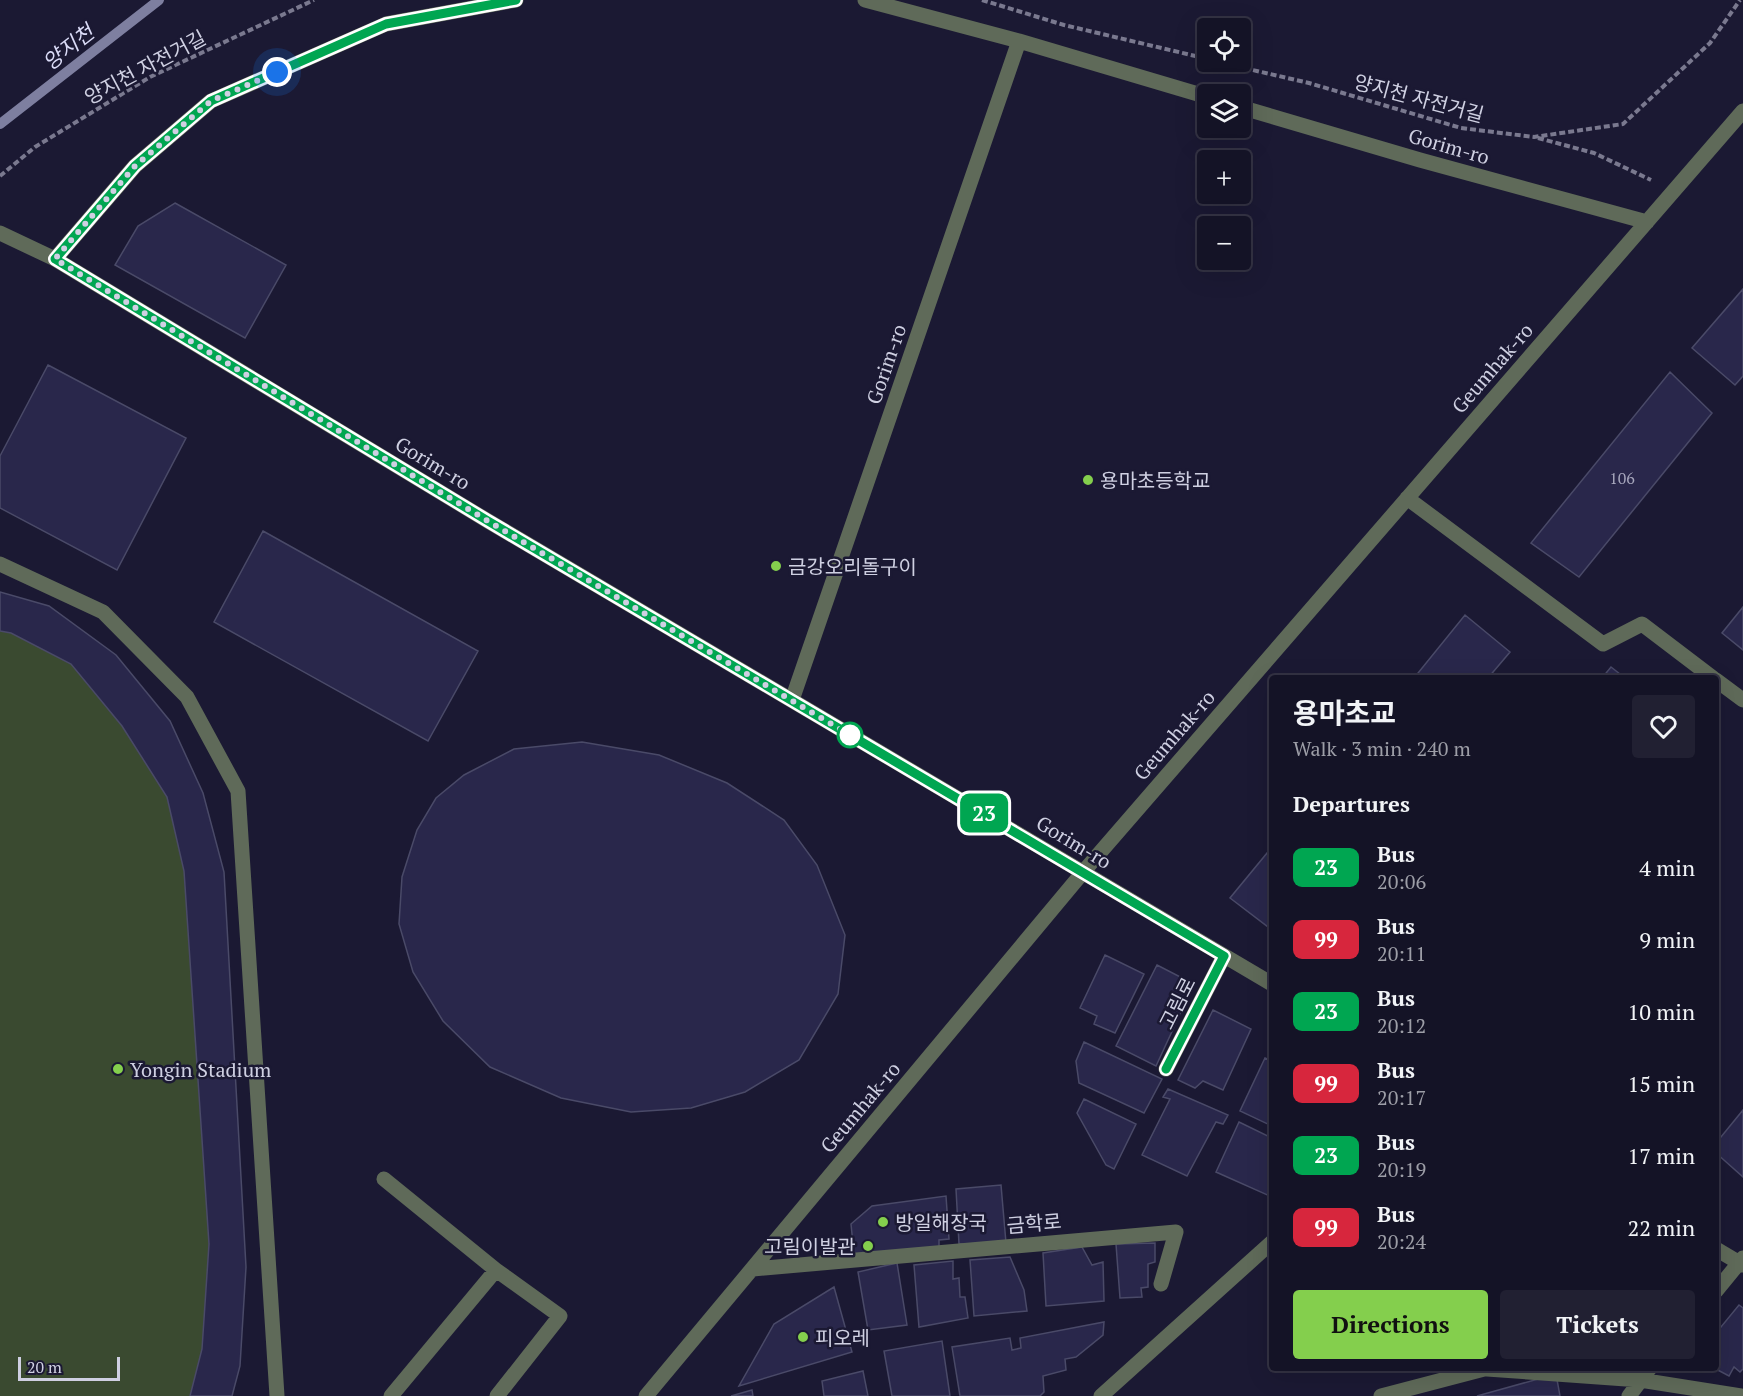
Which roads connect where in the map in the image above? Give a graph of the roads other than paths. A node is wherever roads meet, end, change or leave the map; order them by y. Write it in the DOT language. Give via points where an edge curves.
graph roads {
  1 [pos="516,0"];
  2 [pos="866,0"];
  3 [pos="1019,41"];
  4 [pos="1197,94"];
  5 [pos="1251,110"];
  6 [pos="1743,111"];
  7 [pos="1647,222"];
  8 [pos="0,233"];
  9 [pos="55,259"];
  10 [pos="1407,498"];
  11 [pos="0,564"];
  12 [pos="1710,675"];
  13 [pos="1719,682"];
  14 [pos="792,700"];
  15 [pos="1743,700"];
  16 [pos="1084,871"];
  17 [pos="1224,956"];
  18 [pos="1269,982"];
  19 [pos="1166,1069"];
  20 [pos="384,1179"];
  21 [pos="1269,1245"];
  22 [pos="1719,1250"];
  23 [pos="1742,1262"];
  24 [pos="753,1269"];
  25 [pos="496,1270"];
  26 [pos="1161,1284"];
  27 [pos="1719,1288"];
  28 [pos="1480,1371"];
  29 [pos="1516,1371"];
  30 [pos="1648,1371"];
  31 [pos="1640,1380"];
  32 [pos="1389,1395"];
  33 [pos="277,1396"];
  34 [pos="391,1396"];
  35 [pos="497,1396"];
  36 [pos="646,1396"];
  37 [pos="1101,1396"];
  38 [pos="1629,1396"];
  39 [pos="1741,1396"];
  1 -- 9 [label="street" via="386,24 211,101 135,166"];
  2 -- 3 [label="street"];
  3 -- 4 [label="street"];
  3 -- 14 [label="street, Gorim-ro"];
  5 -- 7 [label="street, Gorim-ro"];
  6 -- 7 [label="street, Geumhak-ro"];
  7 -- 10 [label="street, Geumhak-ro"];
  8 -- 9 [label="street, Gorim-ro"];
  9 -- 14 [label="street, Gorim-ro"];
  10 -- 12 [label="street" via="1603,644 1641,624"];
  10 -- 16 [label="street, Geumhak-ro"];
  11 -- 33 [label="street" via="103,612 187,697 238,791"];
  13 -- 15 [label="street"];
  14 -- 16 [label="street, Gorim-ro"];
  16 -- 17 [label="street, Gorim-ro"];
  16 -- 24 [label="street, Geumhak-ro"];
  17 -- 18 [label="street, Gorim-ro"];
  17 -- 19 [label="street, 고림로"];
  20 -- 25 [label="street"];
  21 -- 37 [label="street"];
  22 -- 23 [label="street"];
  23 -- 27 [label="street"];
  24 -- 26 [label="street, 금학로" via="1176,1232"];
  24 -- 36 [label="street, Geumhak-ro"];
  25 -- 34 [label="street"];
  25 -- 35 [label="street" via="560,1316"];
  28 -- 32 [label="street"];
  29 -- 31 [label="street"];
  30 -- 31 [label="street"];
  31 -- 38 [label="street"];
  31 -- 39 [label="street"];
}
